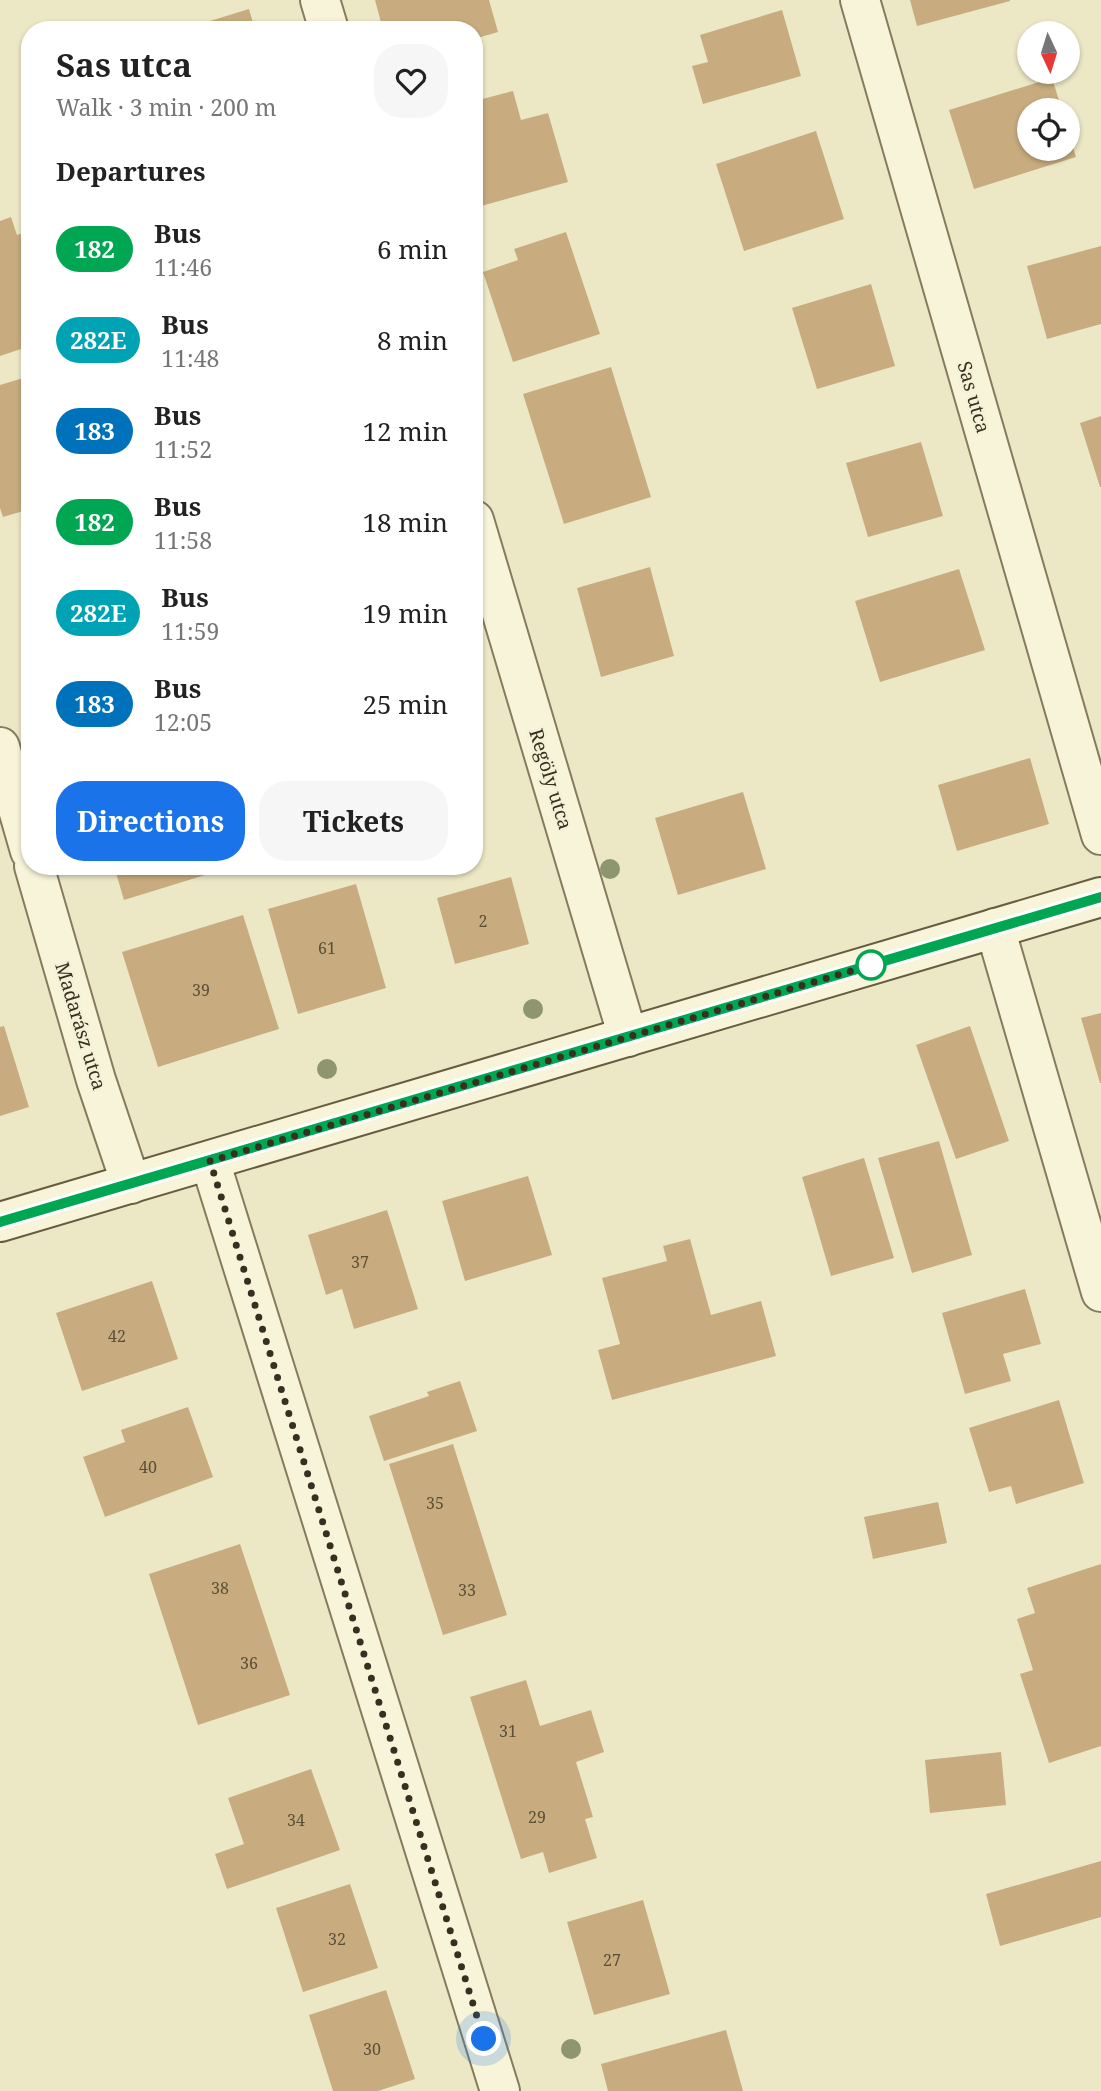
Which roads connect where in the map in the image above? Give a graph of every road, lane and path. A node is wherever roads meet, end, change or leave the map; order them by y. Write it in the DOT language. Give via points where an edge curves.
graph roads {
  1 [pos="320,0"];
  2 [pos="860,0"];
  3 [pos="326,21"];
  4 [pos="483,550"];
  5 [pos="0,747"];
  6 [pos="21,820"];
  7 [pos="1101,835"];
  8 [pos="37,875"];
  9 [pos="1101,897"];
  10 [pos="995,928"];
  11 [pos="628,1037"];
  12 [pos="210,1161"];
  13 [pos="131,1184"];
  14 [pos="0,1222"];
  15 [pos="1101,1292"];
  16 [pos="500,2091"];
  1 -- 3 [label="street"];
  2 -- 7 [label="street, Sas utca"];
  4 -- 11 [label="street, Regöly utca"];
  5 -- 6 [label="street"];
  8 -- 13 [label="street, Madarász utca"];
  9 -- 10 [label="street"];
  10 -- 11 [label="street"];
  10 -- 15 [label="street"];
  11 -- 12 [label="street"];
  12 -- 13 [label="street"];
  12 -- 16 [label="street"];
  13 -- 14 [label="street"];
}
